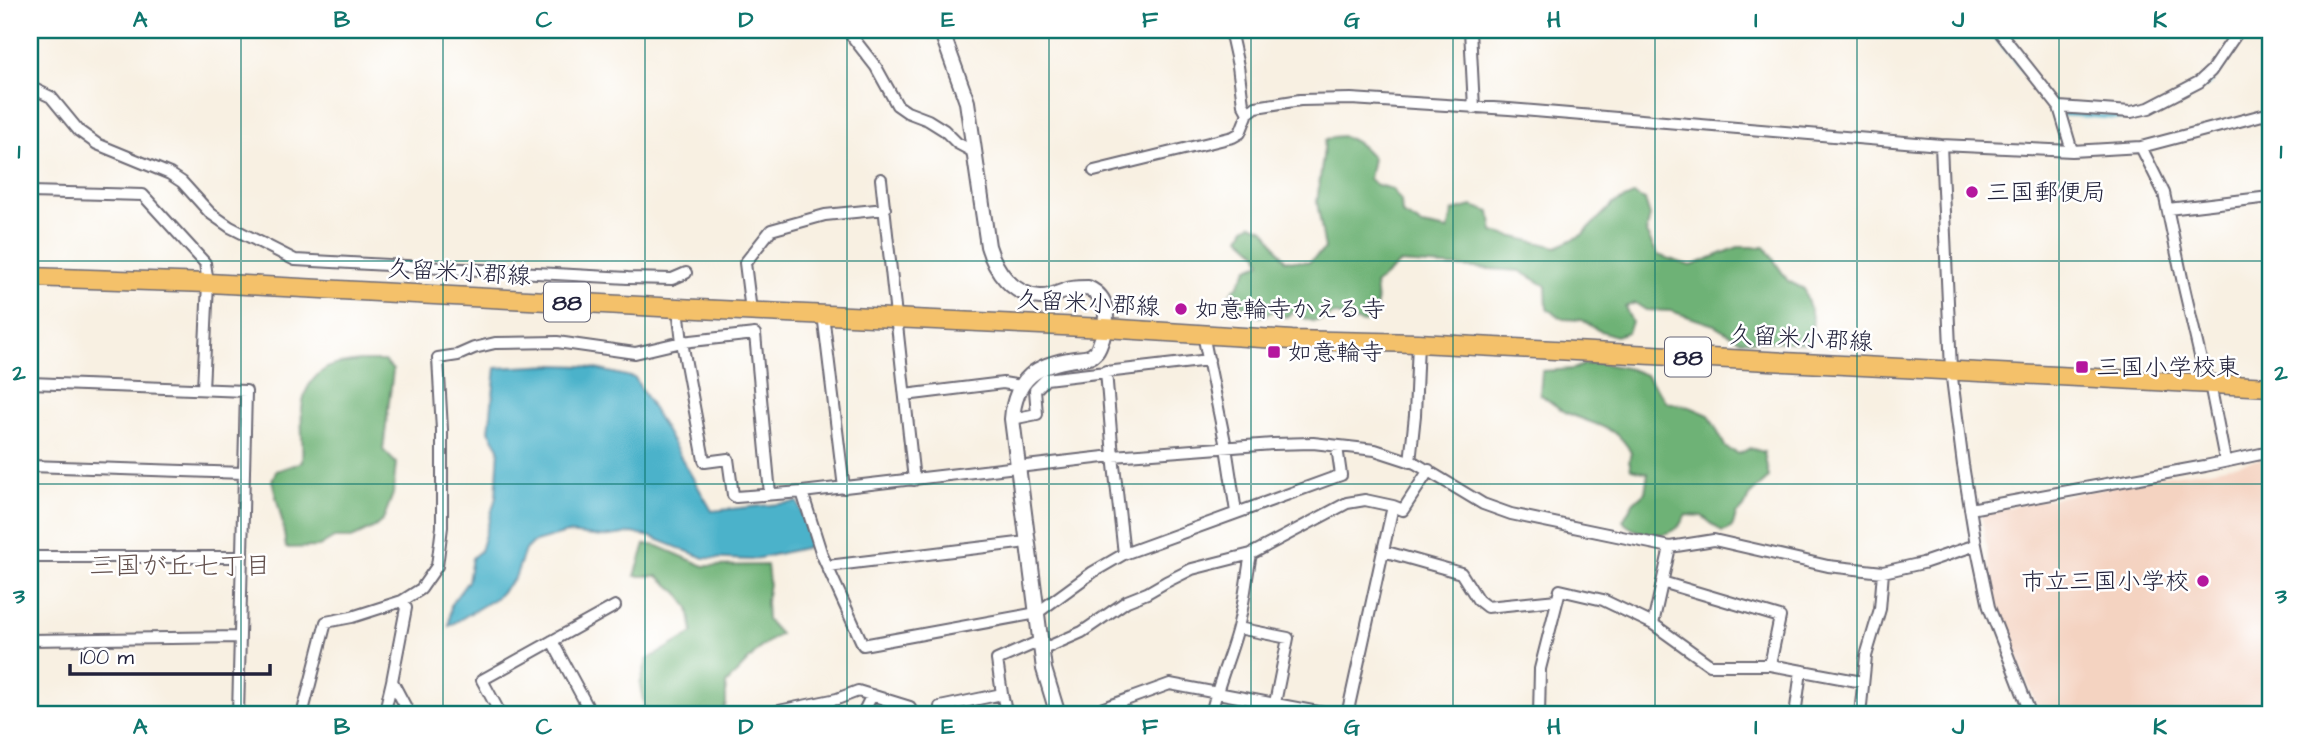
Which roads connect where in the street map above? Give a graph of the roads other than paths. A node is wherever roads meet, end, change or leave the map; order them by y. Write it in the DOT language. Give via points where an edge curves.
graph roads {
  1 [pos="847,30"];
  2 [pos="941,30"];
  3 [pos="1230,30"];
  4 [pos="1470,30"];
  5 [pos="1998,30"];
  6 [pos="2239,30"];
  7 [pos="30,87"];
  8 [pos="2059,107"];
  9 [pos="1474,108"];
  10 [pos="1248,113"];
  11 [pos="2270,113"];
  12 [pos="1941,145"];
  13 [pos="2141,146"];
  14 [pos="2072,151"];
  15 [pos="974,152"];
  16 [pos="1094,171"];
  17 [pos="881,179"];
  18 [pos="30,191"];
  19 [pos="2270,197"];
  20 [pos="885,209"];
  21 [pos="2168,209"];
  22 [pos="686,273"];
  23 [pos="30,277"];
  24 [pos="208,283"];
  25 [pos="678,308"];
  26 [pos="751,311"];
  27 [pos="823,314"];
  28 [pos="896,318"];
  29 [pos="1105,328"];
  30 [pos="1203,334"];
  31 [pos="682,342"];
  32 [pos="1418,344"];
  33 [pos="1209,360"];
  34 [pos="1951,370"];
  35 [pos="1106,371"];
  36 [pos="30,383"];
  37 [pos="2210,384"];
  38 [pos="1021,386"];
  39 [pos="2270,387"];
  40 [pos="203,390"];
  41 [pos="905,395"];
  42 [pos="1012,419"];
  43 [pos="1226,447"];
  44 [pos="1338,447"];
  45 [pos="2270,452"];
  46 [pos="1112,456"];
  47 [pos="2225,460"];
  48 [pos="1409,462"];
  49 [pos="30,466"];
  50 [pos="1018,468"];
  51 [pos="1429,470"];
  52 [pos="244,473"];
  53 [pos="915,480"];
  54 [pos="844,488"];
  55 [pos="802,492"];
  56 [pos="770,494"];
  57 [pos="1393,506"];
  58 [pos="1970,509"];
  59 [pos="1236,512"];
  60 [pos="1027,542"];
  61 [pos="1976,545"];
  62 [pos="1670,547"];
  63 [pos="1383,551"];
  64 [pos="1124,554"];
  65 [pos="1251,554"];
  66 [pos="30,557"];
  67 [pos="242,557"];
  68 [pos="828,566"];
  69 [pos="1883,572"];
  70 [pos="1662,582"];
  71 [pos="1558,600"];
  72 [pos="402,601"];
  73 [pos="615,606"];
  74 [pos="1037,613"];
  75 [pos="1653,624"];
  76 [pos="1238,628"];
  77 [pos="240,637"];
  78 [pos="30,640"];
  79 [pos="552,641"];
  80 [pos="1041,646"];
  81 [pos="1770,665"];
  82 [pos="1801,671"];
  83 [pos="392,681"];
  84 [pos="1862,682"];
  85 [pos="1216,692"];
  86 [pos="1002,694"];
  87 [pos="872,695"];
  88 [pos="1275,704"];
  89 [pos="910,707"];
  90 [pos="237,715"];
  91 [pos="302,715"];
  92 [pos="384,715"];
  93 [pos="410,715"];
  94 [pos="501,715"];
  95 [pos="592,715"];
  96 [pos="759,715"];
  97 [pos="862,715"];
  98 [pos="941,715"];
  99 [pos="1007,715"];
  100 [pos="1058,715"];
  101 [pos="1084,715"];
  102 [pos="1211,715"];
  103 [pos="1334,715"];
  104 [pos="1347,715"];
  105 [pos="1539,715"];
  106 [pos="1795,715"];
  107 [pos="1860,715"];
  108 [pos="2031,715"];
  1 -- 15 [label="street" via="876,67 897,105"];
  2 -- 15 [label="street" via="967,102"];
  3 -- 10 [label="street"];
  4 -- 9 [label="street"];
  5 -- 8 [label="street"];
  6 -- 8 [label="street" via="2199,82 2149,108 2132,112"];
  7 -- 22 [label="street" via="51,97 97,145 170,174 230,227 295,260 628,278 672,279"];
  8 -- 14 [label="street"];
  9 -- 10 [label="street" via="1300,100 1256,107"];
  9 -- 12 [label="street"];
  10 -- 16 [label="street" via="1240,133 1233,137"];
  11 -- 13 [label="street"];
  12 -- 14 [label="street"];
  12 -- 34 [label="street"];
  13 -- 14 [label="street"];
  13 -- 21 [label="street"];
  15 -- 29 [label="street" via="993,263 1014,287 1040,297 1088,288 1102,298"];
  17 -- 20 [label="street"];
  18 -- 24 [label="street" via="143,195 205,263"];
  19 -- 21 [label="street"];
  20 -- 26 [label="street" via="825,215 771,230 745,263"];
  20 -- 28 [label="street"];
  21 -- 37 [label="street"];
  23 -- 24 [label="main road, 久留米小郡線 / 88"];
  24 -- 25 [label="main road, 久留米小郡線 / 88"];
  24 -- 40 [label="street"];
  25 -- 26 [label="main road, 久留米小郡線 / 88"];
  25 -- 31 [label="street"];
  26 -- 27 [label="main road, 久留米小郡線 / 88"];
  27 -- 28 [label="main road, 久留米小郡線 / 88"];
  27 -- 54 [label="street"];
  28 -- 29 [label="main road, 久留米小郡線 / 88"];
  28 -- 41 [label="street"];
  29 -- 30 [label="main road, 久留米小郡線 / 88"];
  29 -- 38 [label="street" via="1093,356 1046,364"];
  30 -- 32 [label="main road, 久留米小郡線 / 88"];
  30 -- 33 [label="street"];
  31 -- 56 [label="street" via="705,462 728,459 736,497"];
  31 -- 56 [label="street" via="755,334"];
  31 -- 72 [label="street" via="635,353 558,342 495,343 438,358 442,430 439,554 429,579"];
  32 -- 34 [label="main road, 久留米小郡線 / 88"];
  32 -- 48 [label="street"];
  33 -- 35 [label="street"];
  33 -- 43 [label="street"];
  34 -- 37 [label="main road, 久留米小郡線 / 88"];
  34 -- 58 [label="street"];
  35 -- 42 [label="street" via="1046,379 1035,390 1037,414"];
  35 -- 46 [label="street"];
  36 -- 40 [label="street"];
  37 -- 39 [label="main road, 久留米小郡線 / 88"];
  37 -- 47 [label="street"];
  38 -- 41 [label="street" via="1003,383"];
  38 -- 42 [label="street" via="1013,402"];
  40 -- 52 [label="street" via="246,391"];
  41 -- 53 [label="street"];
  42 -- 50 [label="street"];
  43 -- 44 [label="street" via="1313,443"];
  43 -- 46 [label="street"];
  43 -- 59 [label="street"];
  44 -- 48 [label="street" via="1375,450"];
  44 -- 59 [label="street" via="1341,475"];
  45 -- 47 [label="street"];
  46 -- 50 [label="street"];
  46 -- 64 [label="street"];
  47 -- 58 [label="street"];
  48 -- 51 [label="street"];
  49 -- 52 [label="street"];
  50 -- 53 [label="street"];
  50 -- 60 [label="street"];
  51 -- 57 [label="street" via="1403,510"];
  51 -- 62 [label="street" via="1483,504 1511,514"];
  52 -- 67 [label="street"];
  53 -- 54 [label="street"];
  54 -- 55 [label="street"];
  55 -- 56 [label="street"];
  55 -- 68 [label="street"];
  57 -- 63 [label="street"];
  57 -- 65 [label="street" via="1356,500"];
  58 -- 61 [label="street"];
  59 -- 64 [label="street"];
  60 -- 68 [label="street"];
  60 -- 74 [label="street"];
  61 -- 69 [label="street"];
  61 -- 108 [label="street" via="1989,607"];
  62 -- 69 [label="street" via="1714,540 1829,566"];
  62 -- 70 [label="street"];
  63 -- 71 [label="street" via="1461,573 1487,607"];
  63 -- 104 [label="street"];
  64 -- 74 [label="street"];
  65 -- 76 [label="street"];
  65 -- 80 [label="street" via="1192,569 1127,601 1082,632"];
  66 -- 67 [label="street"];
  67 -- 77 [label="street"];
  68 -- 74 [label="street" via="863,645"];
  69 -- 84 [label="street" via="1880,609"];
  70 -- 75 [label="street"];
  70 -- 81 [label="street" via="1780,617"];
  71 -- 75 [label="street" via="1560,590 1603,600"];
  71 -- 105 [label="street" via="1540,669"];
  72 -- 83 [label="street" via="406,608"];
  72 -- 91 [label="street" via="326,622"];
  73 -- 79 [label="street"];
  74 -- 80 [label="street"];
  75 -- 81 [label="street" via="1710,665"];
  76 -- 85 [label="street"];
  76 -- 88 [label="street" via="1287,638"];
  77 -- 78 [label="street"];
  77 -- 90 [label="street"];
  79 -- 94 [label="street" via="482,680"];
  79 -- 95 [label="street"];
  80 -- 86 [label="street" via="997,660"];
  80 -- 100 [label="street"];
  81 -- 82 [label="street"];
  82 -- 84 [label="street"];
  82 -- 106 [label="street"];
  83 -- 92 [label="street"];
  83 -- 93 [label="street"];
  84 -- 107 [label="street"];
  85 -- 88 [label="street"];
  85 -- 101 [label="street" via="1170,684"];
  85 -- 102 [label="street"];
  86 -- 98 [label="street" via="940,707"];
  86 -- 99 [label="street"];
  87 -- 89 [label="street"];
  87 -- 96 [label="street" via="858,691"];
  87 -- 97 [label="street"];
  88 -- 103 [label="street"];
}
